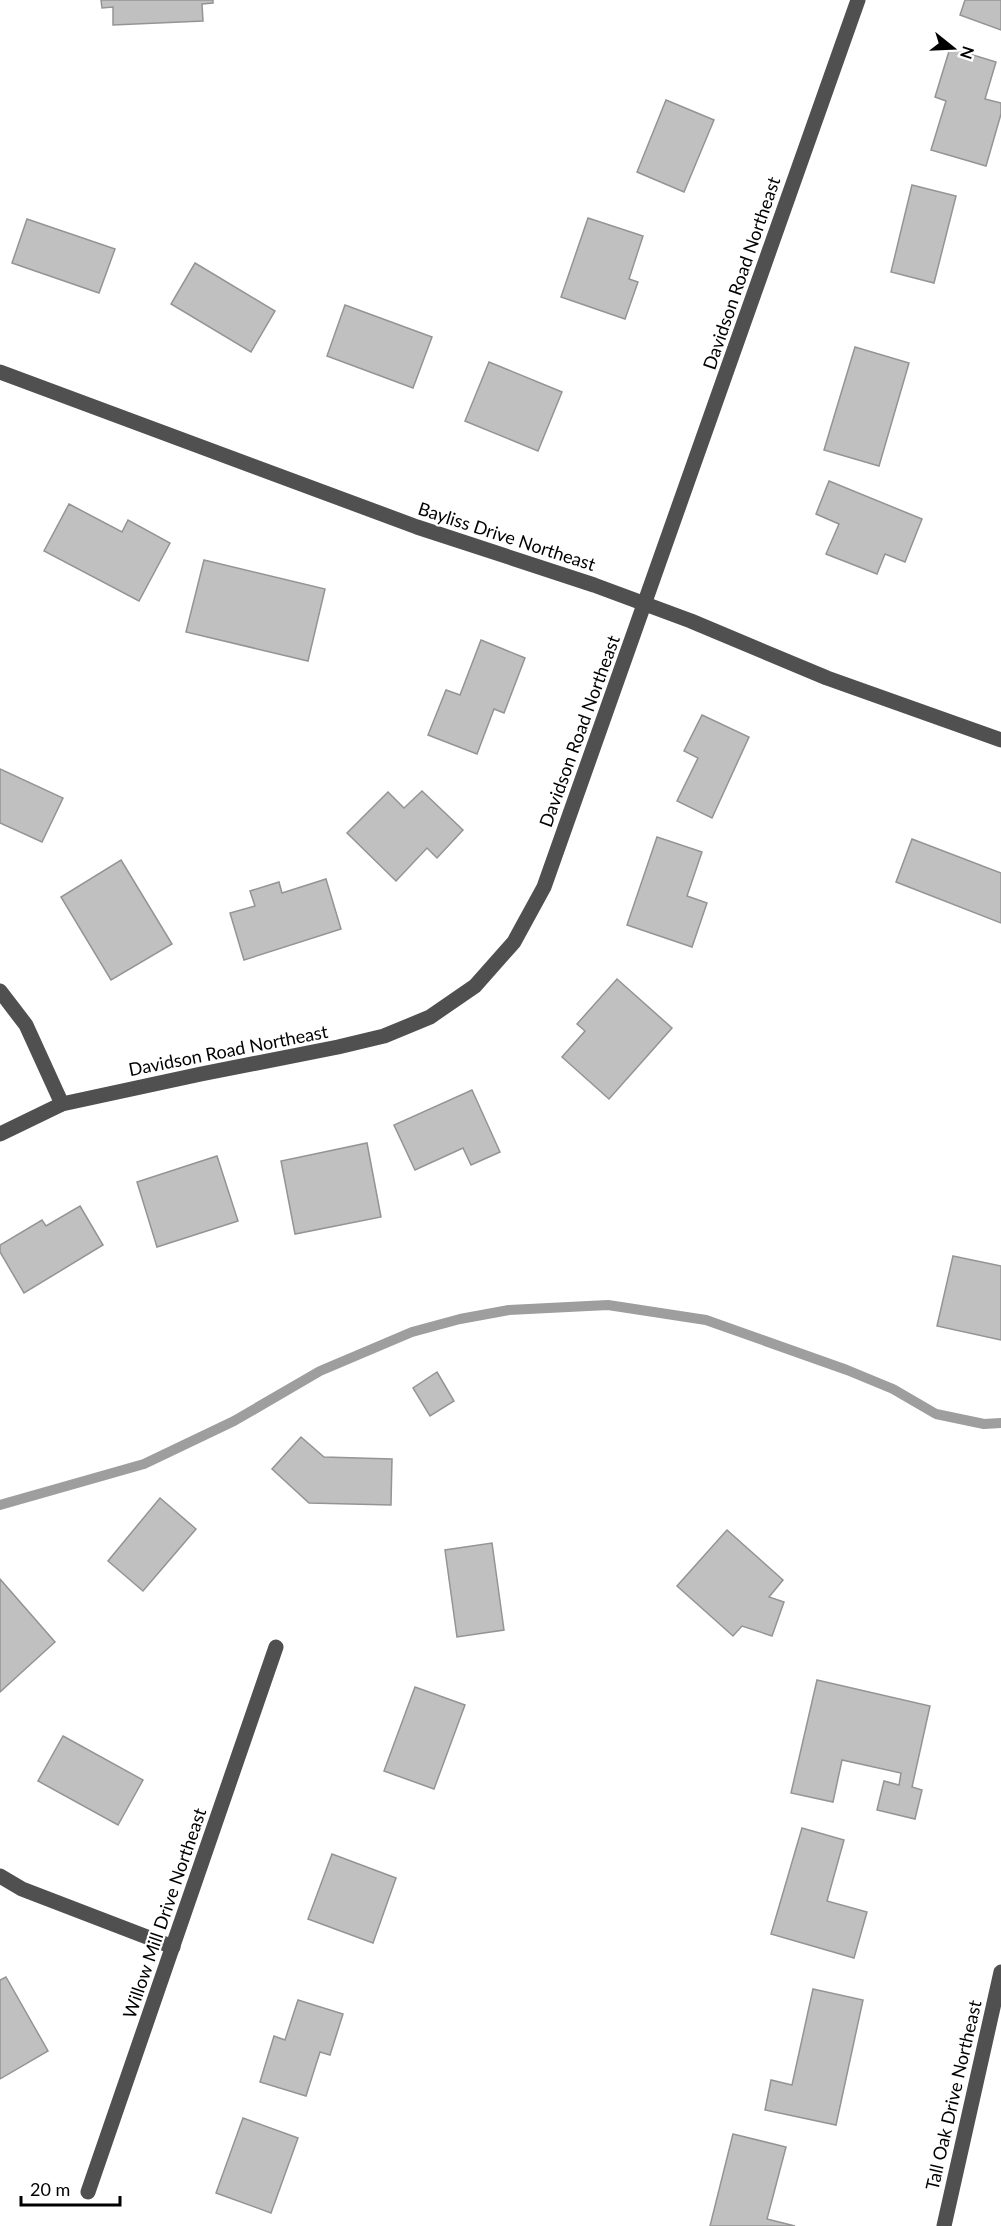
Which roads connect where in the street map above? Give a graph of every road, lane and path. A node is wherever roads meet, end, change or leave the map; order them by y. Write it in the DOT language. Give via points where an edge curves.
graph roads {
  1 [pos="858,0"];
  2 [pos="0,372"];
  3 [pos="644,604"];
  4 [pos="1001,740"];
  5 [pos="0,991"];
  6 [pos="62,1104"];
  7 [pos="0,1134"];
  8 [pos="276,1647"];
  9 [pos="0,1876"];
  10 [pos="173,1947"];
  11 [pos="1001,1972"];
  12 [pos="88,2192"];
  13 [pos="944,2226"];
  1 -- 3 [label="street, Davidson Road Northeast"];
  2 -- 3 [label="street, Bayliss Drive Northeast" via="417,527"];
  3 -- 4 [label="street, Bayliss Drive Northeast" via="827,678"];
  3 -- 6 [label="street, Davidson Road Northeast" via="544,887 514,942 475,986 430,1017 384,1036"];
  5 -- 6 [label="street" via="26,1025"];
  6 -- 7 [label="street, Davidson Road Northeast"];
  8 -- 10 [label="street, Willow Mill Drive Northeast"];
  9 -- 10 [label="street"];
  10 -- 12 [label="street, Willow Mill Drive Northeast"];
  11 -- 13 [label="street, Tall Oak Drive Northeast"];
}
